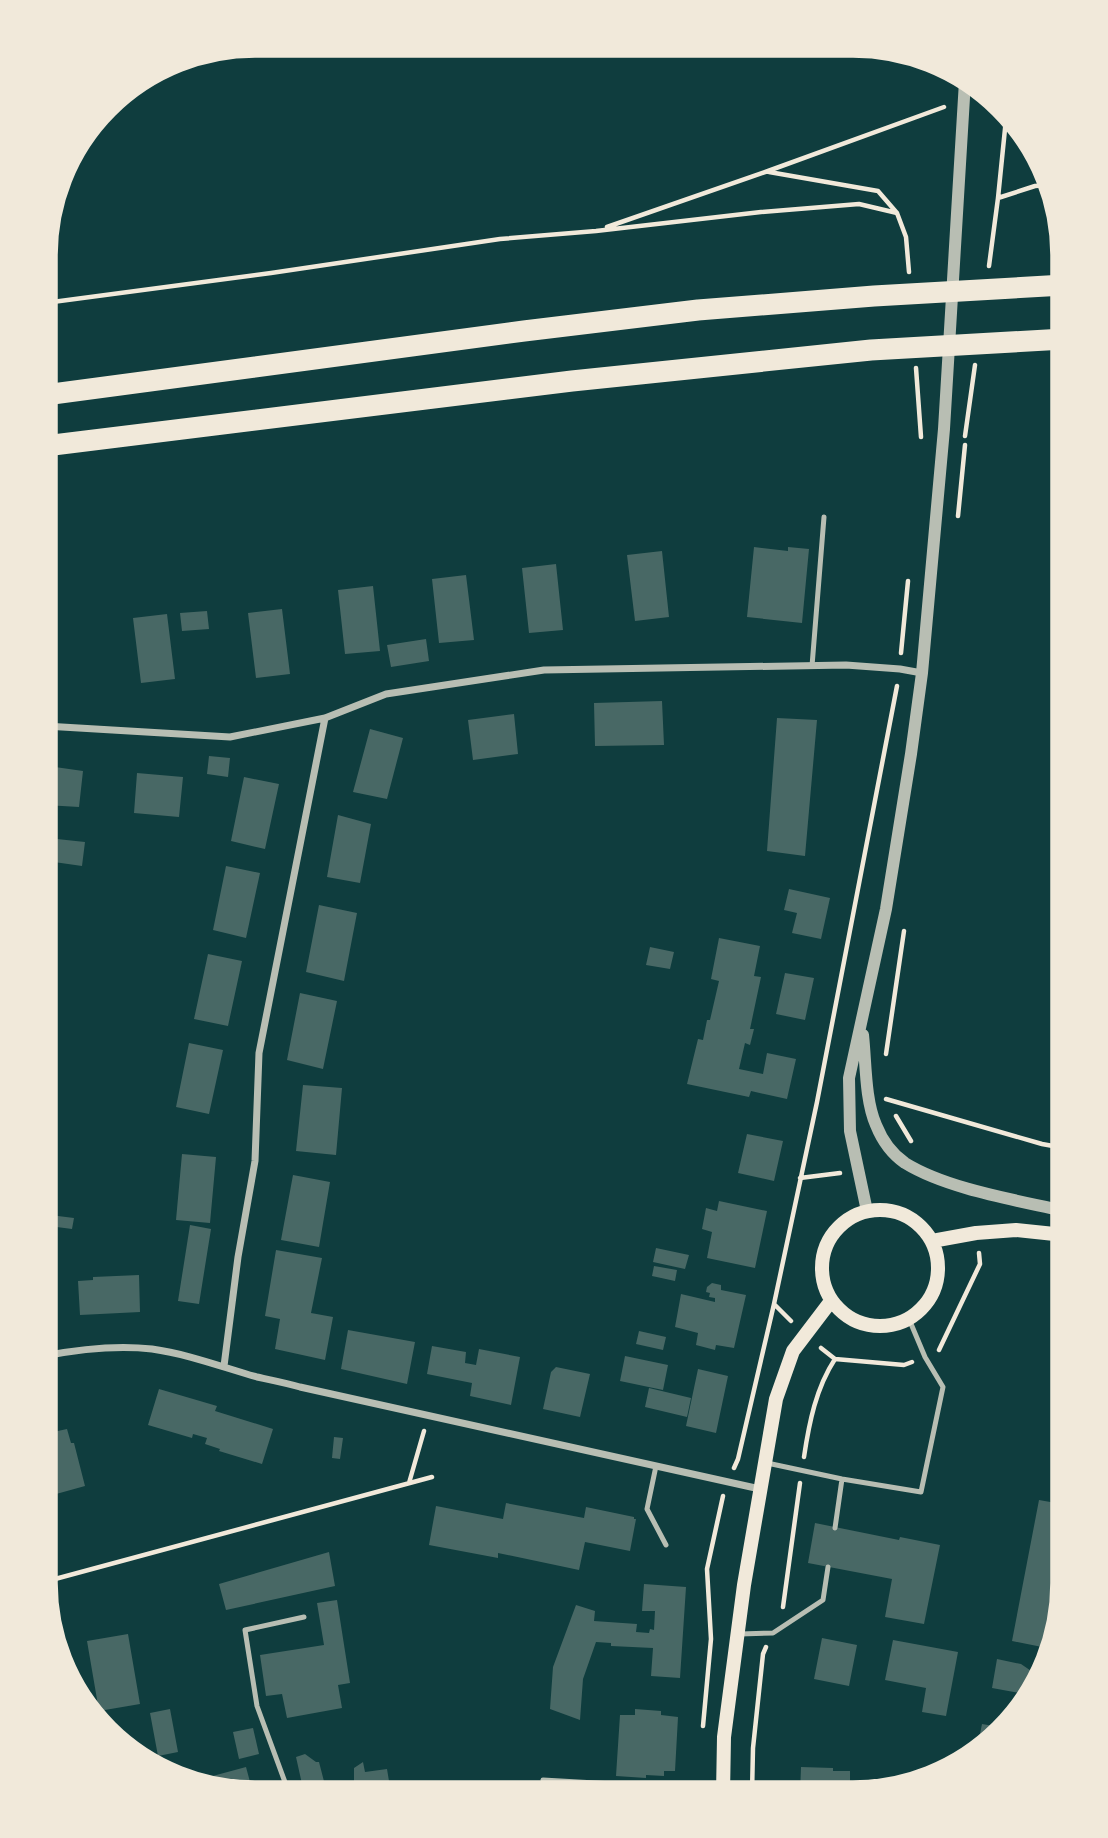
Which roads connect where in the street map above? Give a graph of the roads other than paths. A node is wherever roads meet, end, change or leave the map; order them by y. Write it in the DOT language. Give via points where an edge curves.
graph roads {
  1 [pos="964,91"];
  2 [pos="1052,286"];
  3 [pos="1052,339"];
  4 [pos="56,394"];
  5 [pos="56,445"];
  6 [pos="824,517"];
  7 [pos="812,666"];
  8 [pos="922,673"];
  9 [pos="325,718"];
  10 [pos="56,727"];
  11 [pos="862,1024"];
  12 [pos="1052,1208"];
  13 [pos="867,1211"];
  14 [pos="1052,1234"];
  15 [pos="932,1241"];
  16 [pos="831,1301"];
  17 [pos="909,1319"];
  18 [pos="56,1354"];
  19 [pos="224,1366"];
  20 [pos="765,1462"];
  21 [pos="656,1466"];
  22 [pos="842,1479"];
  23 [pos="760,1489"];
  24 [pos="835,1528"];
  25 [pos="666,1545"];
  26 [pos="828,1567"];
  27 [pos="304,1616"];
  28 [pos="737,1634"];
  29 [pos="543,1780"];
  30 [pos="285,1782"];
  31 [pos="578,1782"];
  32 [pos="723,1782"];
  1 -- 8 [label="street"];
  2 -- 4 [label="highway" via="685,311"];
  3 -- 5 [label="highway" via="872,350 572,381"];
  6 -- 7 [label="lane"];
  7 -- 8 [label="street"];
  7 -- 9 [label="street" via="544,670 386,694"];
  8 -- 11 [label="street" via="888,896"];
  9 -- 10 [label="street" via="230,737"];
  9 -- 19 [label="street" via="259,1053 255,1161"];
  11 -- 12 [label="street" via="869,1099 887,1147 904,1162 937,1178"];
  11 -- 13 [label="street" via="849,1078 850,1130"];
  13 -- 15 [label="main road" via="904,1215 920,1225"];
  13 -- 16 [label="main road" via="849,1218 825,1247 821,1266"];
  14 -- 15 [label="main road" via="1016,1230"];
  15 -- 17 [label="main road" via="938,1276 933,1293"];
  16 -- 17 [label="main road" via="858,1323 875,1327"];
  16 -- 20 [label="main road" via="793,1351 776,1399"];
  17 -- 22 [label="lane" via="943,1387 921,1492"];
  18 -- 19 [label="street" via="152,1349"];
  19 -- 21 [label="street"];
  20 -- 22 [label="lane"];
  20 -- 23 [label="main road"];
  21 -- 23 [label="street"];
  21 -- 25 [label="lane" via="647,1509"];
  22 -- 24 [label="lane"];
  23 -- 28 [label="main road"];
  26 -- 28 [label="lane" via="823,1600 773,1633"];
  27 -- 30 [label="lane" via="246,1630 257,1706"];
  28 -- 32 [label="main road"];
  29 -- 31 [label="lane"];
}
